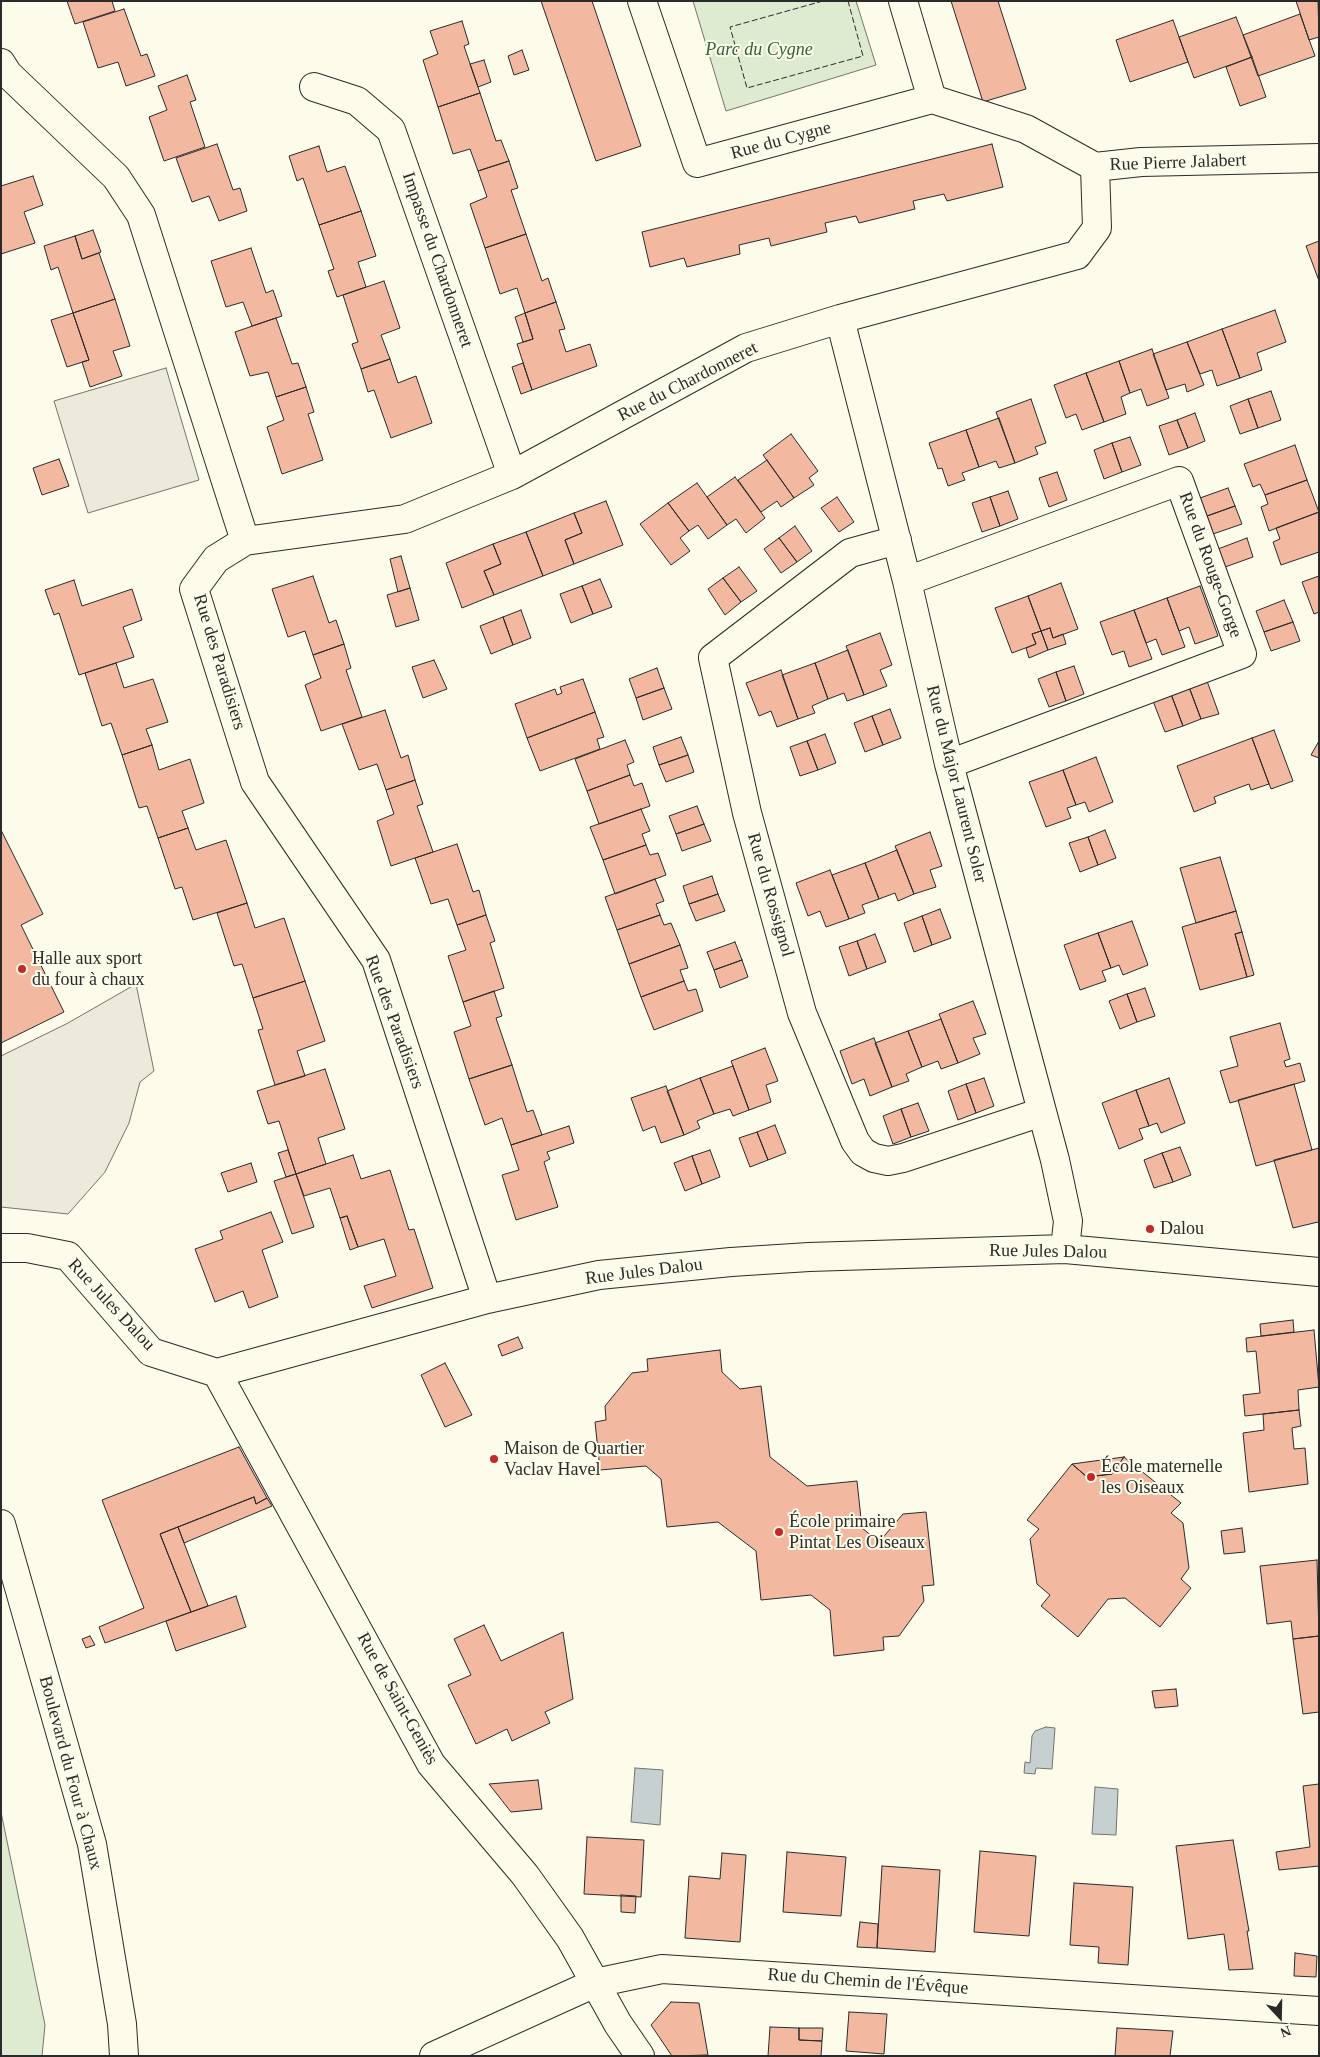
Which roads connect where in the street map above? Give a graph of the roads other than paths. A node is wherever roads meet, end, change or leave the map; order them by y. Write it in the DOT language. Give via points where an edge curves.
graph roads {
  1 [pos="642,1"];
  2 [pos="903,1"];
  3 [pos="1,63"];
  4 [pos="314,87"];
  5 [pos="932,100"];
  6 [pos="1319,158"];
  7 [pos="1095,167"];
  8 [pos="840,319"];
  9 [pos="512,475"];
  10 [pos="897,540"];
  11 [pos="245,541"];
  12 [pos="907,581"];
  13 [pos="949,764"];
  14 [pos="1042,1112"];
  15 [pos="14,1248"];
  16 [pos="1065,1249"];
  17 [pos="1,1257"];
  18 [pos="1319,1272"];
  19 [pos="487,1300"];
  20 [pos="217,1373"];
  21 [pos="1,1524"];
  22 [pos="595,1983"];
  23 [pos="1319,2010"];
  24 [pos="124,2056"];
  25 [pos="434,2056"];
  26 [pos="640,2056"];
  1 -- 5 [label="street, Rue du Cygne" via="697,163"];
  2 -- 5 [label="street"];
  3 -- 11 [label="street" via="8,74 116,177 140,214"];
  4 -- 9 [label="street, Impasse du Chardonneret" via="357,101 391,130"];
  5 -- 7 [label="street, Rue Pierre Jalabert" via="1026,129"];
  6 -- 7 [label="street, Rue Pierre Jalabert" via="1141,162"];
  7 -- 8 [label="street, Rue du Chardonneret" via="1097,228 1077,255"];
  8 -- 9 [label="street, Rue du Chardonneret" via="746,348"];
  8 -- 10 [label="street, Rue du Major Laurent Soler"];
  9 -- 11 [label="street, Rue du Chardonneret" via="405,519"];
  10 -- 12 [label="street, Rue du Major Laurent Soler"];
  10 -- 14 [label="street, Rue du Rossignol" via="850,553 713,658 747,814 802,1013 855,1141 863,1152 888,1161 904,1158"];
  11 -- 19 [label="street, Rue des Paradisiers" via="216,558 194,589 255,782 376,960"];
  12 -- 13 [label="street, Rue du Major Laurent Soler"];
  12 -- 13 [label="street, Rue du Rouge-Gorge" via="1179,481 1242,654"];
  13 -- 14 [label="street, Rue du Major Laurent Soler"];
  14 -- 16 [label="street, Rue du Major Laurent Soler" via="1068,1221"];
  15 -- 17 [label="street, Rue Jules Dalou"];
  15 -- 20 [label="street, Rue Jules Dalou" via="68,1256 152,1352"];
  16 -- 18 [label="street, Rue Jules Dalou"];
  16 -- 19 [label="street, Rue Jules Dalou" via="818,1256 731,1262 599,1275"];
  19 -- 20 [label="street, Rue Jules Dalou"];
  20 -- 22 [label="street, Rue de Saint-Geniès" via="431,1764 525,1875 570,1938"];
  21 -- 24 [label="street, Boulevard du Four à Chaux" via="92,1844 122,2024"];
  22 -- 23 [label="street, Rue du Chemin de l'Évêque" via="662,1969"];
  22 -- 25 [label="street, Rue du Chemin de l'Évêque"];
  22 -- 26 [label="street, Rue de Saint-Geniès"];
}
